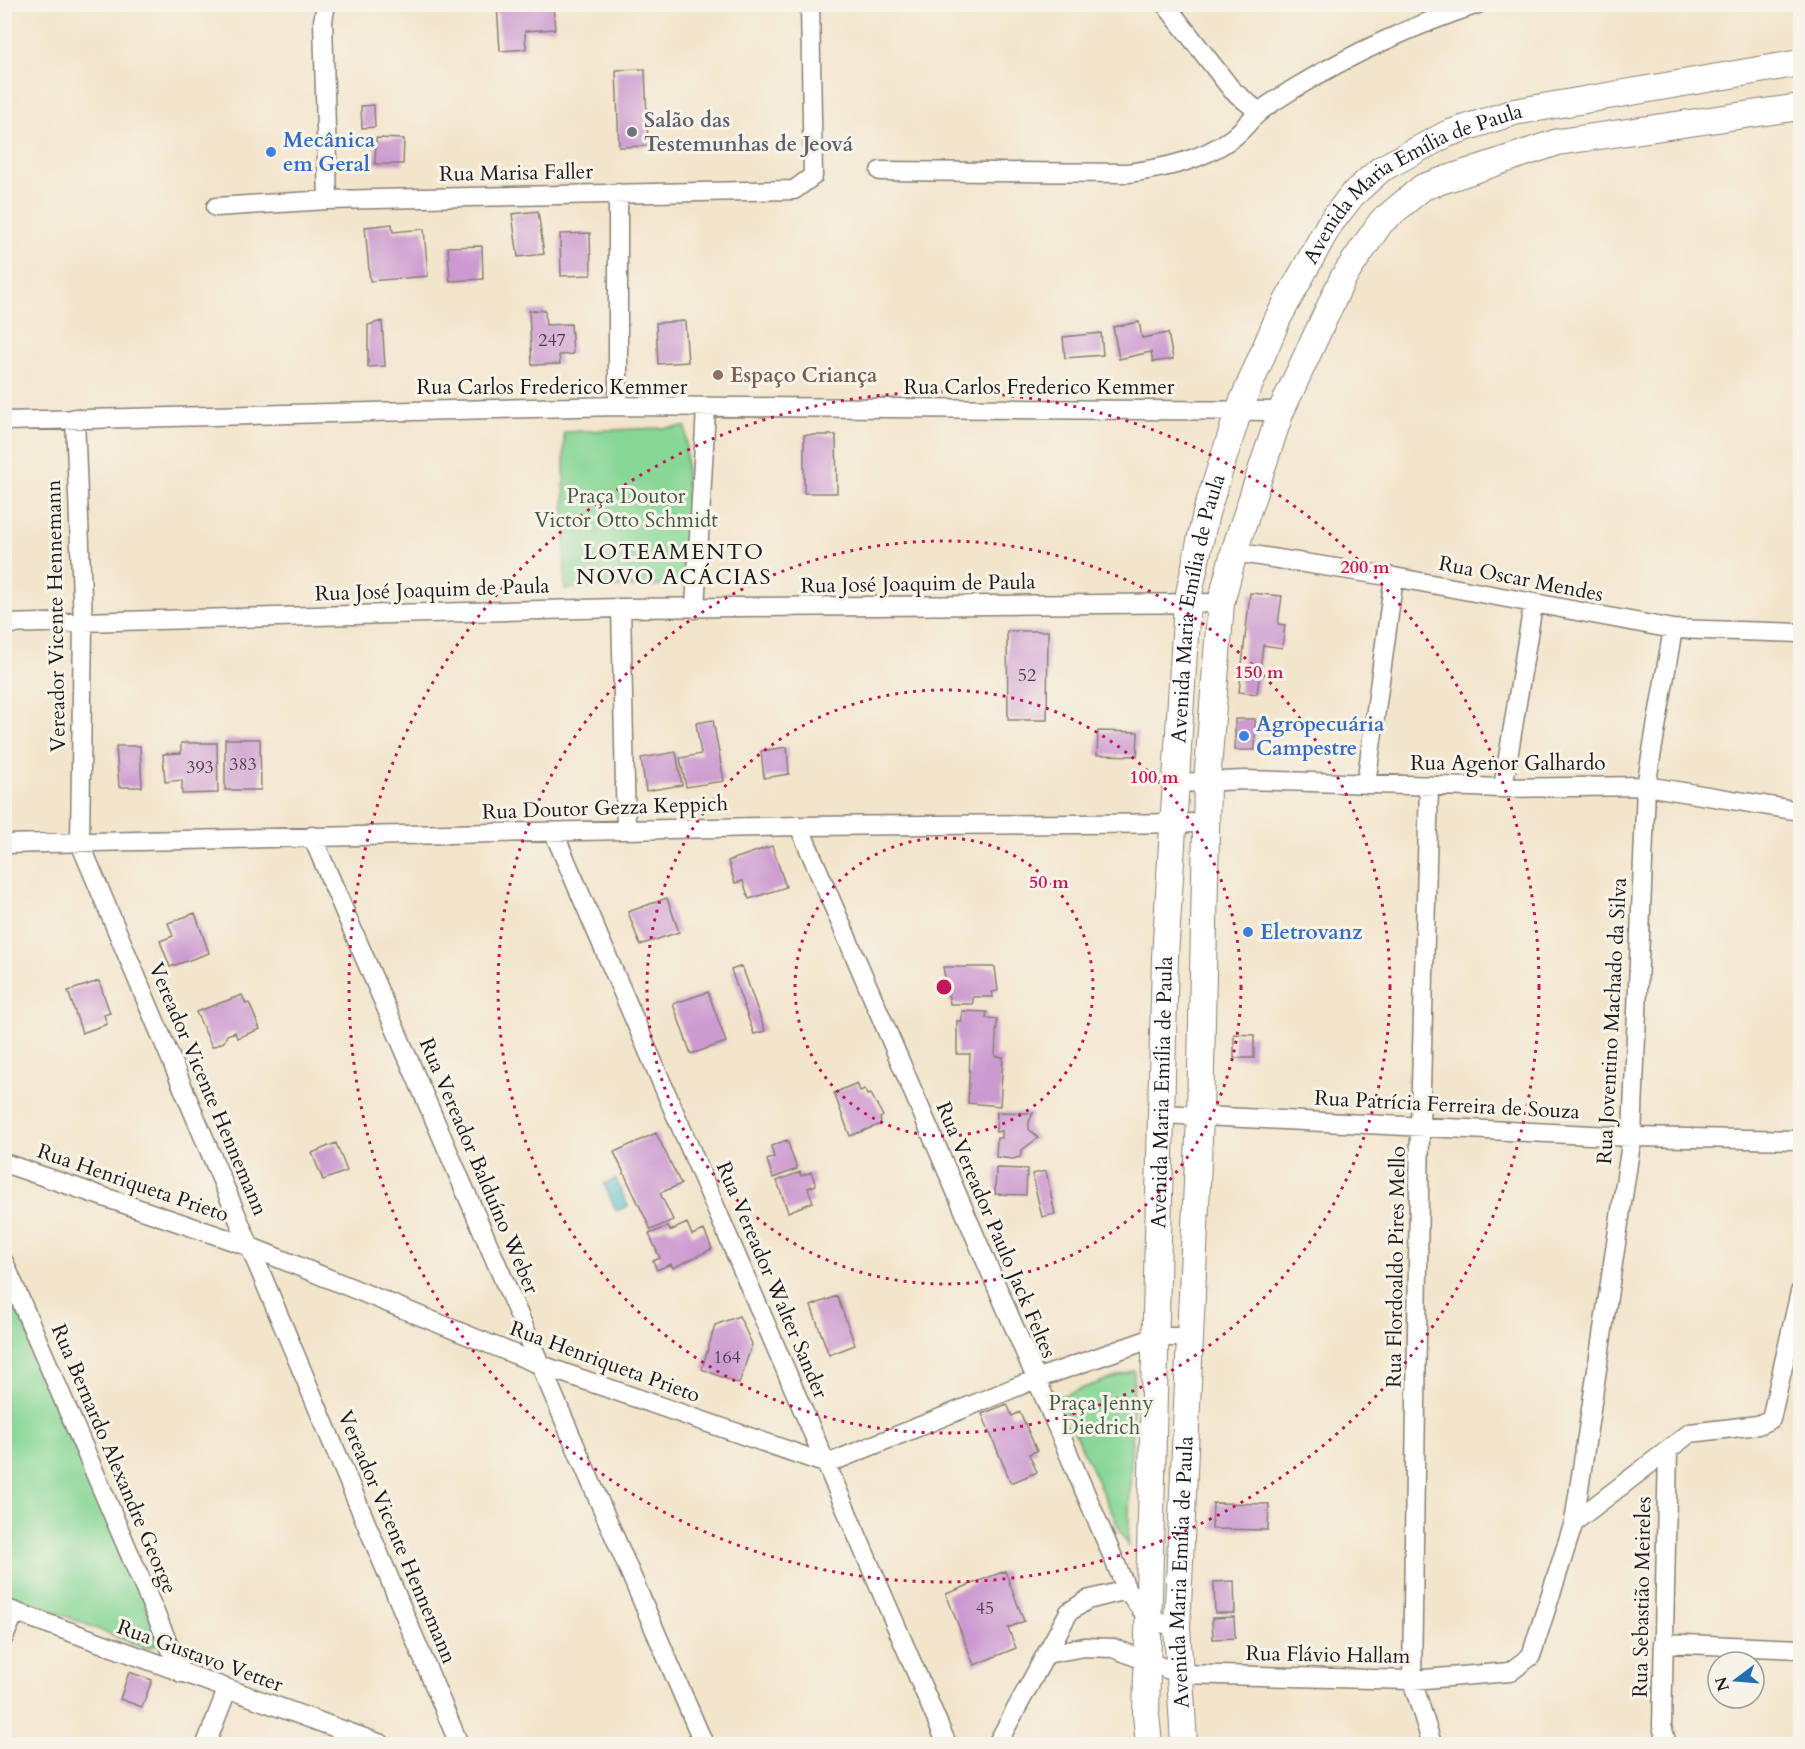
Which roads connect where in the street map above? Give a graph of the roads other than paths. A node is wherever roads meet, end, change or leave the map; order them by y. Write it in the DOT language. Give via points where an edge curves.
graph roads {
  1 [pos="326,4"];
  2 [pos="810,4"];
  3 [pos="1165,4"];
  4 [pos="1478,4"];
  5 [pos="1800,63"];
  6 [pos="1800,107"];
  7 [pos="1259,112"];
  8 [pos="880,171"];
  9 [pos="618,193"];
  10 [pos="328,200"];
  11 [pos="216,207"];
  12 [pos="618,406"];
  13 [pos="706,409"];
  14 [pos="1239,410"];
  15 [pos="1281,411"];
  16 [pos="75,418"];
  17 [pos="4,421"];
  18 [pos="1234,552"];
  19 [pos="1394,577"];
  20 [pos="1187,603"];
  21 [pos="1221,603"];
  22 [pos="1533,605"];
  23 [pos="621,608"];
  24 [pos="695,609"];
  25 [pos="83,622"];
  26 [pos="4,624"];
  27 [pos="1673,629"];
  28 [pos="1800,633"];
  29 [pos="1207,782"];
  30 [pos="1178,783"];
  31 [pos="1366,784"];
  32 [pos="1429,786"];
  33 [pos="1646,786"];
  34 [pos="1503,788"];
  35 [pos="1800,811"];
  36 [pos="1173,822"];
  37 [pos="1207,823"];
  38 [pos="799,826"];
  39 [pos="626,829"];
  40 [pos="554,833"];
  41 [pos="312,836"];
  42 [pos="80,843"];
  43 [pos="4,844"];
  44 [pos="1162,1114"];
  45 [pos="1200,1116"];
  46 [pos="1420,1126"];
  47 [pos="1632,1137"];
  48 [pos="1800,1140"];
  49 [pos="4,1163"];
  50 [pos="251,1247"];
  51 [pos="4,1262"];
  52 [pos="1800,1292"];
  53 [pos="1156,1337"];
  54 [pos="1192,1337"];
  55 [pos="1793,1360"];
  56 [pos="541,1365"];
  57 [pos="1036,1379"];
  58 [pos="1668,1450"];
  59 [pos="827,1464"];
  60 [pos="1574,1522"];
  61 [pos="1126,1590"];
  62 [pos="10,1610"];
  63 [pos="1149,1620"];
  64 [pos="1177,1627"];
  65 [pos="4,1637"];
  66 [pos="1663,1643"];
  67 [pos="1800,1649"];
  68 [pos="1046,1654"];
  69 [pos="1147,1661"];
  70 [pos="1510,1672"];
  71 [pos="181,1673"];
  72 [pos="1180,1674"];
  73 [pos="1412,1680"];
  74 [pos="227,1690"];
  75 [pos="206,1744"];
  76 [pos="381,1744"];
  77 [pos="459,1744"];
  78 [pos="704,1744"];
  79 [pos="947,1744"];
  80 [pos="997,1744"];
  81 [pos="1149,1744"];
  82 [pos="1184,1744"];
  83 [pos="1432,1744"];
  84 [pos="1667,1744"];
  1 -- 10 [label="street" via="323,21"];
  2 -- 9 [label="street, Rua Marisa Faller" via="813,176 794,190"];
  3 -- 7 [label="street" via="1232,90"];
  4 -- 7 [label="street" via="1369,48"];
  5 -- 14 [label="main road, Avenida Maria Emília de Paula" via="1514,112 1448,134 1381,169 1352,195 1329,225 1278,318"];
  6 -- 15 [label="main road, Avenida Maria Emília de Paula" via="1558,142 1423,187 1381,222 1343,278"];
  7 -- 8 [label="street" via="1232,138 1201,156 1166,168 1128,173"];
  9 -- 10 [label="street, Rua Marisa Faller"];
  9 -- 12 [label="street"];
  10 -- 11 [label="street, Rua Marisa Faller"];
  12 -- 13 [label="street, Rua Carlos Frederico Kemmer"];
  12 -- 16 [label="street, Rua Carlos Frederico Kemmer"];
  13 -- 14 [label="street, Rua Carlos Frederico Kemmer"];
  13 -- 24 [label="street"];
  14 -- 15 [label="street, Rua Carlos Frederico Kemmer"];
  14 -- 20 [label="main road, Avenida Maria Emília de Paula" via="1206,513"];
  15 -- 18 [label="main road, Avenida Maria Emília de Paula"];
  16 -- 17 [label="street, Rua Carlos Frederico Kemmer"];
  16 -- 25 [label="street, Vereador Vicente Hennemann"];
  18 -- 19 [label="street, Rua Oscar Mendes"];
  18 -- 21 [label="main road, Avenida Maria Emília de Paula"];
  19 -- 22 [label="street, Rua Oscar Mendes"];
  19 -- 31 [label="street"];
  20 -- 21 [label="street, Rua José Joaquim de Paula"];
  20 -- 24 [label="street, Rua José Joaquim de Paula"];
  20 -- 30 [label="main road, Avenida Maria Emília de Paula"];
  21 -- 29 [label="main road, Avenida Maria Emília de Paula"];
  22 -- 27 [label="street, Rua Oscar Mendes"];
  22 -- 34 [label="street"];
  23 -- 24 [label="street, Rua José Joaquim de Paula"];
  23 -- 25 [label="street, Rua José Joaquim de Paula"];
  23 -- 39 [label="street"];
  25 -- 26 [label="street, Rua José Joaquim de Paula"];
  25 -- 42 [label="street, Vereador Vicente Hennemann"];
  27 -- 28 [label="street, Rua Oscar Mendes"];
  27 -- 33 [label="street, Rua Joventino Machado da Silva"];
  29 -- 30 [label="street, Rua Agenor Galhardo"];
  29 -- 31 [label="street, Rua Agenor Galhardo"];
  29 -- 37 [label="main road, Avenida Maria Emília de Paula"];
  30 -- 36 [label="main road, Avenida Maria Emília de Paula"];
  31 -- 32 [label="street, Rua Agenor Galhardo"];
  32 -- 34 [label="street, Rua Agenor Galhardo"];
  32 -- 46 [label="street, Rua Flordoaldo Pires Mello"];
  33 -- 34 [label="street, Rua Agenor Galhardo"];
  33 -- 35 [label="street, Rua Agenor Galhardo"];
  33 -- 47 [label="street, Rua Joventino Machado da Silva"];
  36 -- 37 [label="street, Rua Doutor Gezza Keppich"];
  36 -- 38 [label="street, Rua Doutor Gezza Keppich"];
  36 -- 44 [label="main road, Avenida Maria Emília de Paula"];
  37 -- 45 [label="main road, Avenida Maria Emília de Paula"];
  38 -- 39 [label="street, Rua Doutor Gezza Keppich"];
  38 -- 57 [label="street, Rua Vereador Paulo Jack Feltes"];
  39 -- 40 [label="street, Rua Doutor Gezza Keppich"];
  40 -- 41 [label="street, Rua Doutor Gezza Keppich"];
  40 -- 59 [label="street, Rua Vereador Walter Sander"];
  41 -- 42 [label="street, Rua Doutor Gezza Keppich"];
  41 -- 56 [label="street, Rua Vereador Balduíno Weber"];
  42 -- 43 [label="street, Rua Doutor Gezza Keppich"];
  42 -- 50 [label="street, Vereador Vicente Hennemann"];
  44 -- 45 [label="street, Rua Patrícia Ferreira de Souza"];
  44 -- 53 [label="main road, Avenida Maria Emília de Paula"];
  45 -- 46 [label="street, Rua Patrícia Ferreira de Souza"];
  45 -- 54 [label="main road, Avenida Maria Emília de Paula"];
  46 -- 47 [label="street, Rua Patrícia Ferreira de Souza"];
  46 -- 73 [label="street, Rua Flordoaldo Pires Mello"];
  47 -- 48 [label="street, Rua Patrícia Ferreira de Souza"];
  47 -- 60 [label="street, Rua Joventino Machado da Silva"];
  49 -- 50 [label="street, Rua Henriqueta Prieto"];
  50 -- 56 [label="street, Rua Henriqueta Prieto"];
  50 -- 77 [label="street, Vereador Vicente Hennemann"];
  51 -- 71 [label="street, Rua Bernardo Alexandre George"];
  52 -- 55 [label="street"];
  53 -- 54 [label="street"];
  53 -- 57 [label="street"];
  53 -- 63 [label="main road, Avenida Maria Emília de Paula"];
  54 -- 64 [label="main road, Avenida Maria Emília de Paula"];
  55 -- 58 [label="street" via="1771,1419 1758,1425 1690,1433"];
  56 -- 59 [label="street, Rua Henriqueta Prieto"];
  56 -- 78 [label="street, Rua Vereador Balduíno Weber"];
  57 -- 59 [label="street"];
  57 -- 61 [label="street, Rua Vereador Paulo Jack Feltes"];
  58 -- 60 [label="street"];
  58 -- 66 [label="street, Rua Sebastião Meireles"];
  59 -- 79 [label="street, Rua Vereador Walter Sander"];
  60 -- 70 [label="street, Rua Joventino Machado da Silva" via="1531,1656"];
  61 -- 63 [label="street, Rua Vereador Paulo Jack Feltes"];
  61 -- 68 [label="street" via="1087,1600 1069,1612"];
  62 -- 65 [label="street"];
  62 -- 71 [label="street, Rua Gustavo Vetter"];
  63 -- 64 [label="street"];
  63 -- 69 [label="main road, Avenida Maria Emília de Paula"];
  64 -- 72 [label="main road, Avenida Maria Emília de Paula"];
  66 -- 67 [label="street"];
  66 -- 84 [label="street, Rua Sebastião Meireles" via="1662,1726"];
  68 -- 69 [label="street, Rua Flávio Hallam" via="1099,1646"];
  68 -- 80 [label="street"];
  69 -- 72 [label="street, Rua Flávio Hallam"];
  69 -- 81 [label="main road, Avenida Maria Emília de Paula"];
  70 -- 73 [label="street, Rua Flávio Hallam"];
  71 -- 74 [label="street, Rua Gustavo Vetter"];
  72 -- 73 [label="street, Rua Flávio Hallam"];
  72 -- 82 [label="main road, Avenida Maria Emília de Paula"];
  73 -- 83 [label="street, Rua Flordoaldo Pires Mello"];
  74 -- 75 [label="street"];
  74 -- 76 [label="street, Rua Gustavo Vetter"];
}
